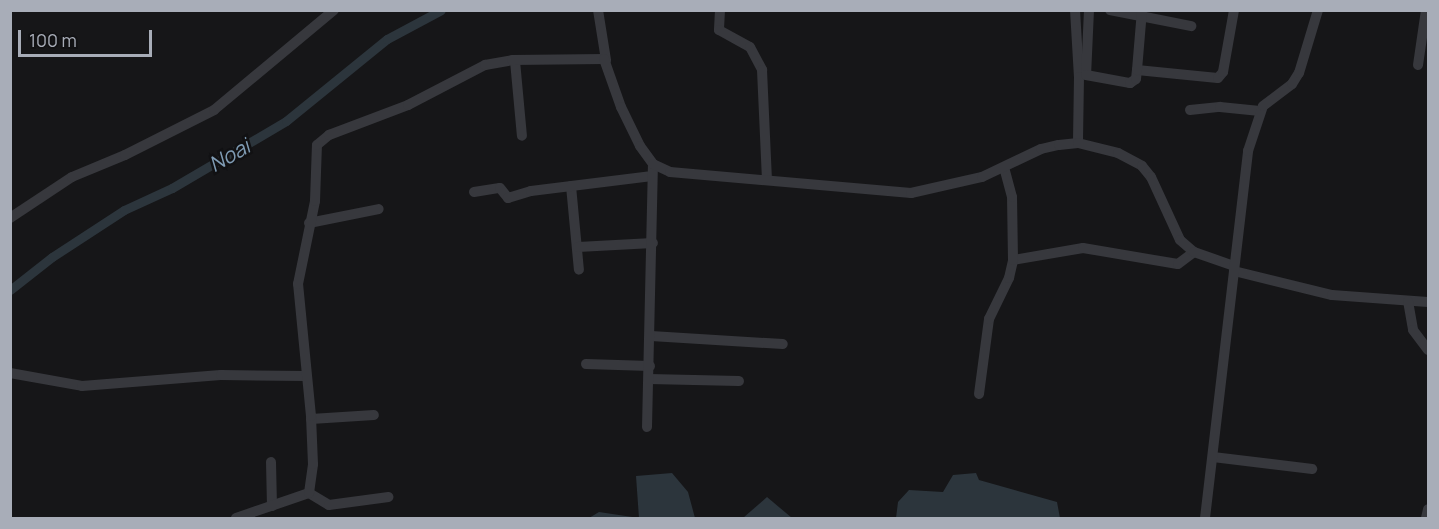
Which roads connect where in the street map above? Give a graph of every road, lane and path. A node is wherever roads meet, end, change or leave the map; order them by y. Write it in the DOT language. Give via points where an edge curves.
graph roads {
  1 [pos="334,10"];
  2 [pos="598,10"];
  3 [pos="720,10"];
  4 [pos="1075,10"];
  5 [pos="1089,10"];
  6 [pos="1110,10"];
  7 [pos="1234,10"];
  8 [pos="1318,10"];
  9 [pos="1141,13"];
  10 [pos="1427,14"];
  11 [pos="1191,26"];
  12 [pos="606,60"];
  13 [pos="515,61"];
  14 [pos="1418,65"];
  15 [pos="1137,70"];
  16 [pos="1190,110"];
  17 [pos="1260,111"];
  18 [pos="522,136"];
  19 [pos="1078,143"];
  20 [pos="653,164"];
  21 [pos="1004,168"];
  22 [pos="652,176"];
  23 [pos="767,179"];
  24 [pos="571,186"];
  25 [pos="474,192"];
  26 [pos="379,209"];
  27 [pos="10,218"];
  28 [pos="309,223"];
  29 [pos="652,243"];
  30 [pos="578,248"];
  31 [pos="1194,252"];
  32 [pos="1012,260"];
  33 [pos="1234,268"];
  34 [pos="579,270"];
  35 [pos="1408,301"];
  36 [pos="1428,302"];
  37 [pos="651,336"];
  38 [pos="783,344"];
  39 [pos="1428,350"];
  40 [pos="586,364"];
  41 [pos="650,366"];
  42 [pos="10,373"];
  43 [pos="306,376"];
  44 [pos="650,380"];
  45 [pos="739,381"];
  46 [pos="979,394"];
  47 [pos="374,415"];
  48 [pos="311,419"];
  49 [pos="648,427"];
  50 [pos="1213,457"];
  51 [pos="271,462"];
  52 [pos="1312,469"];
  53 [pos="309,493"];
  54 [pos="388,497"];
  55 [pos="272,506"];
  56 [pos="1428,509"];
  57 [pos="236,519"];
  58 [pos="1205,519"];
  59 [pos="1426,519"];
  1 -- 27 [label="street" via="214,110 72,177"];
  2 -- 12 [label="street"];
  3 -- 23 [label="street" via="719,30 750,47 762,70"];
  4 -- 19 [label="street"];
  5 -- 15 [label="street" via="1086,75 1130,83 1136,79"];
  6 -- 9 [label="street"];
  7 -- 15 [label="street" via="1223,72 1218,78"];
  8 -- 17 [label="street" via="1299,73"];
  9 -- 11 [label="street"];
  9 -- 15 [label="street"];
  10 -- 14 [label="street"];
  12 -- 13 [label="street"];
  12 -- 20 [label="street" via="624,116"];
  13 -- 18 [label="street"];
  13 -- 28 [label="street" via="474,68 408,105 329,135 317,145"];
  16 -- 17 [label="street" via="1220,107"];
  17 -- 33 [label="street" via="1248,151"];
  19 -- 21 [label="street" via="1041,148"];
  19 -- 31 [label="street" via="1118,153 1142,166 1160,193 1173,230"];
  20 -- 22 [label="street"];
  20 -- 23 [label="street" via="670,172"];
  21 -- 23 [label="street" via="911,193"];
  21 -- 32 [label="street" via="1012,197"];
  22 -- 24 [label="street"];
  22 -- 29 [label="street"];
  24 -- 25 [label="street" via="508,198 500,188"];
  24 -- 30 [label="street"];
  26 -- 28 [label="street"];
  28 -- 43 [label="street" via="298,284"];
  29 -- 30 [label="street"];
  29 -- 37 [label="street"];
  30 -- 34 [label="street"];
  31 -- 32 [label="street" via="1178,264 1083,248"];
  31 -- 33 [label="street"];
  32 -- 46 [label="street" via="1009,278 989,319"];
  33 -- 35 [label="street" via="1332,295"];
  33 -- 50 [label="street"];
  35 -- 36 [label="street"];
  35 -- 39 [label="street" via="1413,330"];
  37 -- 38 [label="street"];
  37 -- 41 [label="street"];
  40 -- 41 [label="street"];
  41 -- 44 [label="street"];
  42 -- 43 [label="street" via="82,386 221,375"];
  43 -- 48 [label="street"];
  44 -- 45 [label="street"];
  44 -- 49 [label="street"];
  47 -- 48 [label="street"];
  48 -- 53 [label="street" via="313,464"];
  50 -- 52 [label="street"];
  50 -- 58 [label="street"];
  51 -- 55 [label="street"];
  53 -- 54 [label="street" via="329,505"];
  53 -- 55 [label="street"];
  55 -- 57 [label="street"];
  56 -- 59 [label="street"];
}
